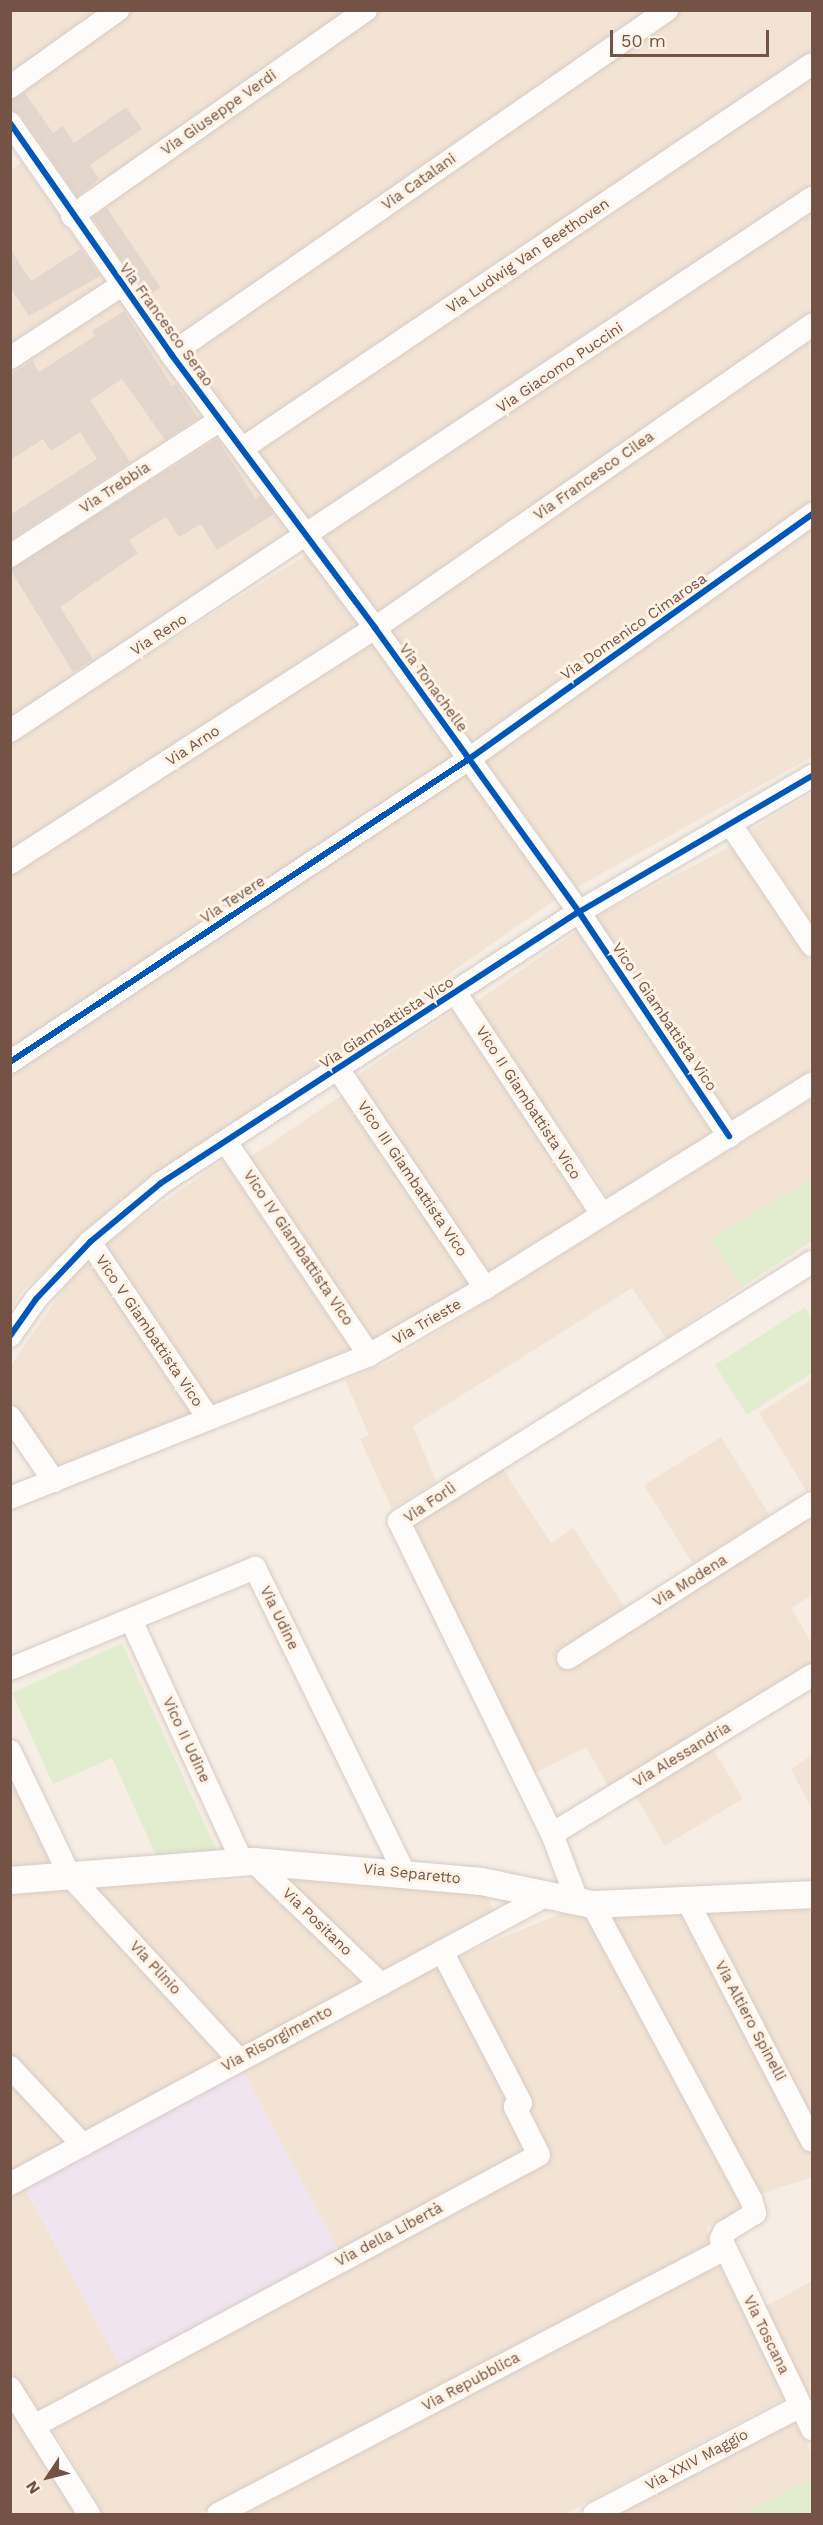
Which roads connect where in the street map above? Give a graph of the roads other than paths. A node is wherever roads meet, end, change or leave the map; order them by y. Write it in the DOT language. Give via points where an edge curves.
graph roads {
  1 [pos="118,10"];
  2 [pos="366,10"];
  3 [pos="667,10"];
  4 [pos="813,64"];
  5 [pos="10,87"];
  6 [pos="10,123"];
  7 [pos="18,152"];
  8 [pos="813,198"];
  9 [pos="72,216"];
  10 [pos="122,285"];
  11 [pos="813,325"];
  12 [pos="171,354"];
  13 [pos="10,358"];
  14 [pos="220,420"];
  15 [pos="243,448"];
  16 [pos="810,523"];
  17 [pos="307,538"];
  18 [pos="10,556"];
  19 [pos="375,628"];
  20 [pos="10,731"];
  21 [pos="469,759"];
  22 [pos="813,776"];
  23 [pos="731,825"];
  24 [pos="10,863"];
  25 [pos="579,912"];
  26 [pos="813,945"];
  27 [pos="455,992"];
  28 [pos="10,1062"];
  29 [pos="338,1069"];
  30 [pos="813,1084"];
  31 [pos="729,1136"];
  32 [pos="226,1142"];
  33 [pos="602,1214"];
  34 [pos="90,1242"];
  35 [pos="813,1262"];
  36 [pos="485,1288"];
  37 [pos="10,1336"];
  38 [pos="369,1355"];
  39 [pos="10,1417"];
  40 [pos="209,1419"];
  41 [pos="54,1481"];
  42 [pos="10,1498"];
  43 [pos="813,1503"];
  44 [pos="131,1620"];
  45 [pos="568,1658"];
  46 [pos="10,1670"];
  47 [pos="813,1675"];
  48 [pos="10,1751"];
  49 [pos="552,1834"];
  50 [pos="247,1861"];
  51 [pos="404,1872"];
  52 [pos="70,1876"];
  53 [pos="10,1880"];
  54 [pos="813,1894"];
  55 [pos="545,1896"];
  56 [pos="687,1900"];
  57 [pos="584,1902"];
  58 [pos="442,1951"];
  59 [pos="381,1984"];
  60 [pos="239,2060"];
  61 [pos="10,2067"];
  62 [pos="813,2141"];
  63 [pos="83,2145"];
  64 [pos="10,2184"];
  65 [pos="723,2244"];
  66 [pos="10,2388"];
  67 [pos="801,2406"];
  68 [pos="34,2426"];
  69 [pos="813,2429"];
  70 [pos="89,2514"];
  71 [pos="218,2514"];
  72 [pos="594,2514"];
  1 -- 5 [label="street"];
  2 -- 9 [label="street, Via Giuseppe Verdi"];
  3 -- 12 [label="street, Via Catalani"];
  4 -- 15 [label="street, Via Ludwig Van Beethoven"];
  6 -- 7 [label="street, Via Francesco Serao"];
  7 -- 9 [label="street, Via Francesco Serao"];
  8 -- 17 [label="street, Via Giacomo Puccini"];
  9 -- 10 [label="street, Via Francesco Serao"];
  10 -- 12 [label="street, Via Francesco Serao"];
  10 -- 13 [label="street"];
  11 -- 19 [label="street, Via Francesco Cilea"];
  12 -- 14 [label="street, Via Francesco Serao"];
  14 -- 15 [label="street, Via Francesco Serao"];
  14 -- 18 [label="street, Via Trebbia"];
  15 -- 17 [label="street, Via Francesco Serao"];
  16 -- 21 [label="street, Via Domenico Cimarosa"];
  17 -- 19 [label="street, Via Tonachelle"];
  17 -- 20 [label="street, Via Reno"];
  19 -- 21 [label="street, Via Tonachelle"];
  19 -- 24 [label="street, Via Arno"];
  21 -- 25 [label="street, Via Tonachelle"];
  21 -- 28 [label="street, Via Tevere"];
  22 -- 23 [label="street, Via Giambattista Vico"];
  23 -- 25 [label="street, Via Giambattista Vico"];
  23 -- 26 [label="street"];
  25 -- 27 [label="street, Via Giambattista Vico"];
  25 -- 31 [label="street, Vico I Giambattista Vico"];
  27 -- 29 [label="street, Via Giambattista Vico"];
  27 -- 33 [label="street, Vico II Giambattista Vico"];
  29 -- 32 [label="street, Via Giambattista Vico"];
  29 -- 36 [label="street, Vico III Giambattista Vico"];
  30 -- 31 [label="street, Via Trieste"];
  31 -- 33 [label="street, Via Trieste"];
  32 -- 34 [label="street, Via Giambattista Vico" via="161,1183"];
  32 -- 38 [label="street, Vico IV Giambattista Vico"];
  33 -- 36 [label="street, Via Trieste"];
  34 -- 37 [label="street, Via Giambattista Vico" via="36,1299"];
  34 -- 40 [label="street, Vico V Giambattista Vico"];
  35 -- 49 [label="street, Via Forlì" via="399,1521"];
  36 -- 38 [label="street, Via Trieste"];
  38 -- 40 [label="street, Via Trieste"];
  39 -- 41 [label="street"];
  40 -- 41 [label="street, Via Trieste"];
  41 -- 42 [label="street, Via Trieste"];
  43 -- 45 [label="street, Via Modena"];
  44 -- 46 [label="street, Via Udine"];
  44 -- 50 [label="street, Vico II Udine"];
  44 -- 51 [label="street, Via Udine" via="255,1568"];
  47 -- 49 [label="street, Via Alessandria"];
  48 -- 52 [label="street, Via Plinio"];
  49 -- 57 [label="street, Via Forlì"];
  50 -- 51 [label="street, Via Separetto"];
  50 -- 52 [label="street, Via Separetto"];
  50 -- 59 [label="street, Via Positano"];
  51 -- 55 [label="street, Via Separetto" via="481,1881"];
  52 -- 53 [label="street, Via Separetto"];
  52 -- 60 [label="street, Via Plinio"];
  54 -- 56 [label="street, Via Separetto"];
  55 -- 57 [label="street, Via Separetto"];
  55 -- 58 [label="street, Via Risorgimento"];
  56 -- 57 [label="street, Via Separetto"];
  56 -- 62 [label="street, Via Altiero Spinelli"];
  57 -- 65 [label="street, Via Repubblica" via="751,2199 754,2213 724,2232"];
  58 -- 59 [label="street, Via Risorgimento"];
  58 -- 68 [label="street, Via della Libertà" via="521,2103 515,2107 539,2155"];
  59 -- 60 [label="street, Via Risorgimento"];
  60 -- 63 [label="street, Via Risorgimento"];
  61 -- 63 [label="street"];
  63 -- 64 [label="street, Via Risorgimento"];
  65 -- 67 [label="street, Via Toscana"];
  65 -- 71 [label="street, Via Repubblica"];
  66 -- 68 [label="street"];
  67 -- 69 [label="street, Via Toscana"];
  67 -- 72 [label="street, Via XXIV Maggio"];
  68 -- 70 [label="street"];
}
